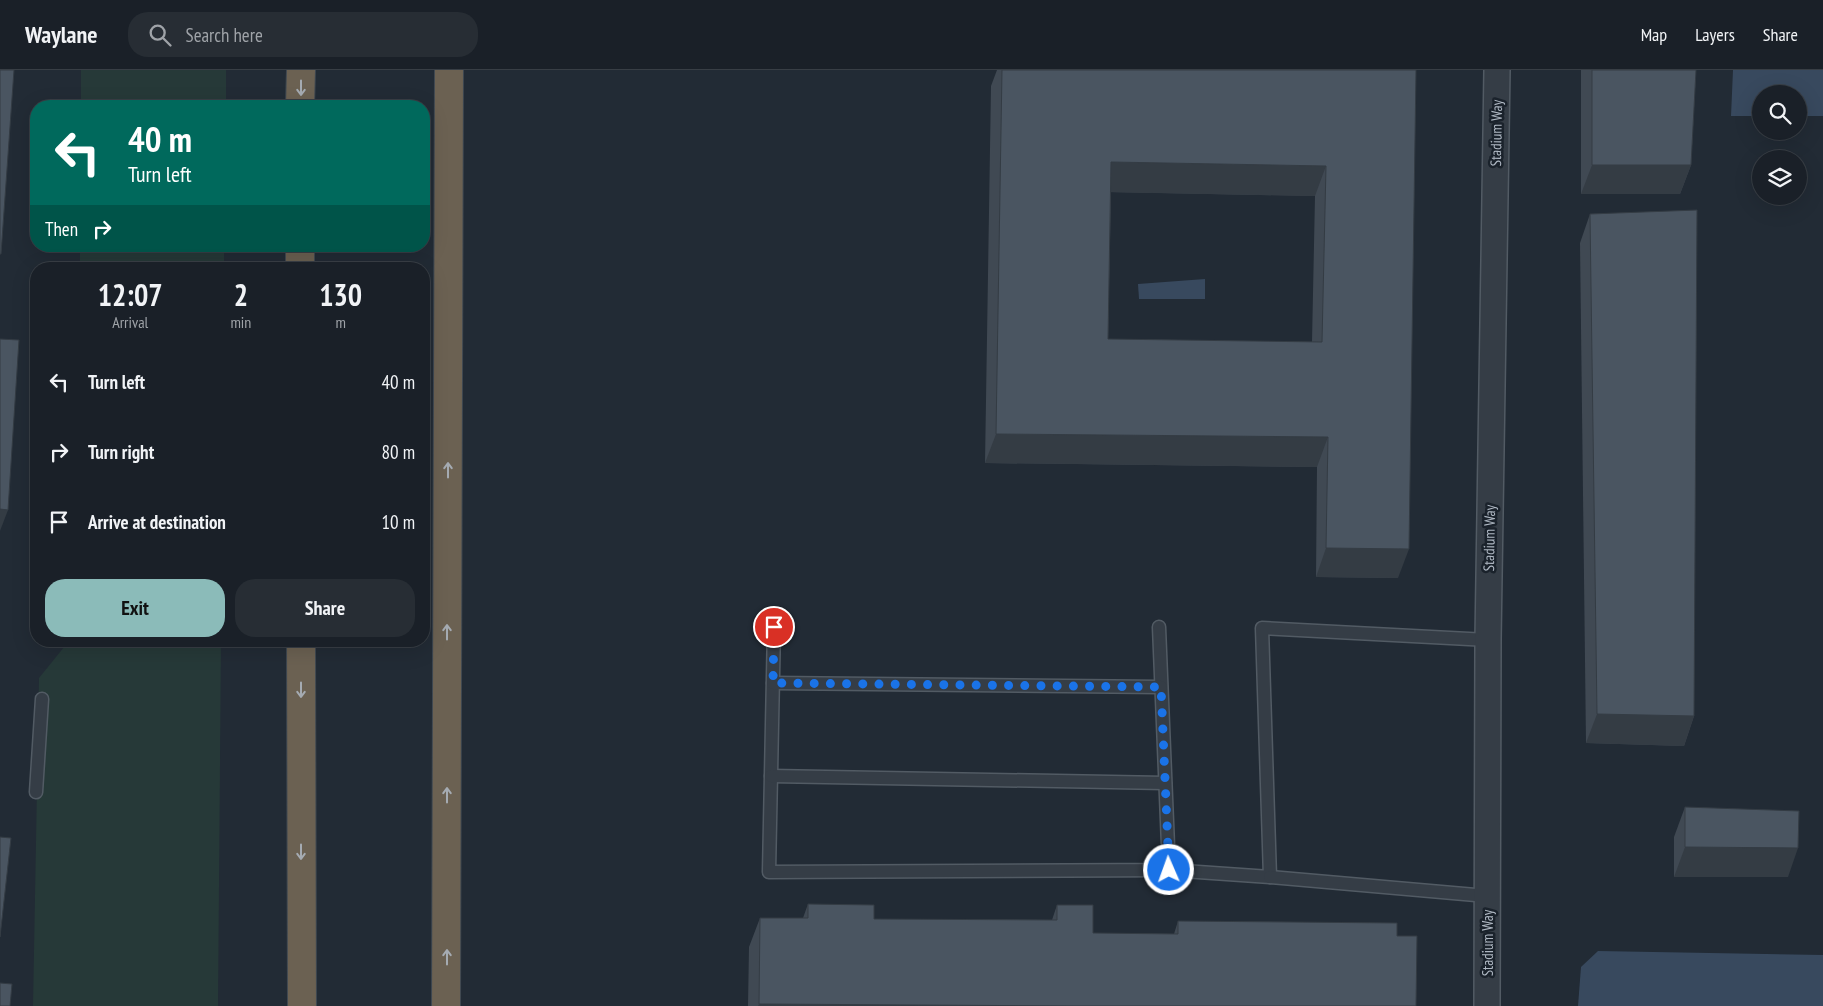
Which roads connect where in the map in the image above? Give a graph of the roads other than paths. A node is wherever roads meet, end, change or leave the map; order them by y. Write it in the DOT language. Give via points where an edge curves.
graph roads {
  1 [pos="301,70"];
  2 [pos="449,70"];
  3 [pos="1497,70"];
  4 [pos="300,100"];
  5 [pos="774,627"];
  6 [pos="1159,627"];
  7 [pos="1488,640"];
  8 [pos="301,647"];
  9 [pos="773,683"];
  10 [pos="1161,687"];
  11 [pos="42,699"];
  12 [pos="771,776"];
  13 [pos="1165,783"];
  14 [pos="36,792"];
  15 [pos="1169,870"];
  16 [pos="1270,877"];
  17 [pos="1487,896"];
  18 [pos="302,1006"];
  19 [pos="446,1006"];
  20 [pos="1487,1006"];
  1 -- 4 [label="highway, one-way"];
  19 -- 2 [label="highway, one-way"];
  3 -- 7 [label="street, Stadium Way"];
  5 -- 9 [label="lane"];
  6 -- 10 [label="lane"];
  7 -- 16 [label="lane" via="1262,628"];
  7 -- 17 [label="street, Stadium Way"];
  8 -- 18 [label="highway, one-way"];
  9 -- 10 [label="lane"];
  9 -- 12 [label="lane"];
  10 -- 13 [label="lane"];
  11 -- 14 [label="lane"];
  12 -- 13 [label="lane"];
  12 -- 15 [label="lane" via="769,872"];
  13 -- 15 [label="lane"];
  15 -- 16 [label="lane"];
  16 -- 17 [label="lane"];
  17 -- 20 [label="street, Stadium Way"];
}
